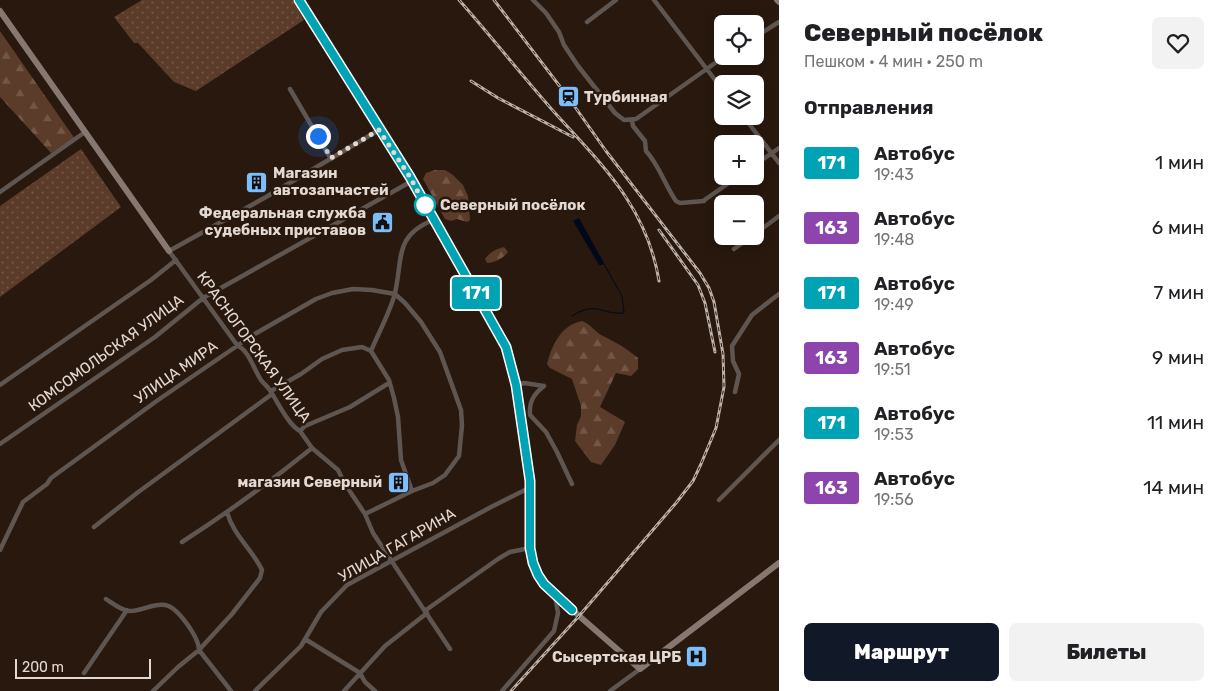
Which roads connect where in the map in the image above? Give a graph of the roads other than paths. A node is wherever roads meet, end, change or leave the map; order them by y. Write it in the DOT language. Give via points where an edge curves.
graph roads {
  1 [pos="299,0"];
  2 [pos="533,0"];
  3 [pos="616,0"];
  4 [pos="654,0"];
  5 [pos="0,11"];
  6 [pos="587,22"];
  7 [pos="779,22"];
  8 [pos="764,31"];
  9 [pos="714,63"];
  10 [pos="706,68"];
  11 [pos="714,78"];
  12 [pos="290,90"];
  13 [pos="632,120"];
  14 [pos="751,125"];
  15 [pos="379,130"];
  16 [pos="85,132"];
  17 [pos="779,148"];
  18 [pos="772,153"];
  19 [pos="331,158"];
  20 [pos="764,159"];
  21 [pos="779,162"];
  22 [pos="412,182"];
  23 [pos="726,185"];
  24 [pos="0,192"];
  25 [pos="779,216"];
  26 [pos="433,220"];
  27 [pos="764,227"];
  28 [pos="740,245"];
  29 [pos="734,249"];
  30 [pos="169,251"];
  31 [pos="176,260"];
  32 [pos="395,294"];
  33 [pos="779,294"];
  34 [pos="203,298"];
  35 [pos="237,345"];
  36 [pos="371,351"];
  37 [pos="389,383"];
  38 [pos="0,385"];
  39 [pos="516,385"];
  40 [pos="271,392"];
  41 [pos="735,392"];
  42 [pos="300,430"];
  43 [pos="779,440"];
  44 [pos="0,444"];
  45 [pos="312,448"];
  46 [pos="572,484"];
  47 [pos="529,488"];
  48 [pos="412,491"];
  49 [pos="719,500"];
  50 [pos="227,512"];
  51 [pos="366,514"];
  52 [pos="94,528"];
  53 [pos="182,542"];
  54 [pos="530,548"];
  55 [pos="0,550"];
  56 [pos="391,560"];
  57 [pos="779,563"];
  58 [pos="555,595"];
  59 [pos="106,599"];
  60 [pos="127,610"];
  61 [pos="426,612"];
  62 [pos="305,639"];
  63 [pos="450,649"];
  64 [pos="199,650"];
  65 [pos="640,668"];
  66 [pos="84,673"];
  67 [pos="360,674"];
  68 [pos="153,691"];
  69 [pos="231,691"];
  70 [pos="255,691"];
  71 [pos="344,691"];
  72 [pos="375,691"];
  73 [pos="502,691"];
  74 [pos="610,691"];
  1 -- 15 [label="street"];
  2 -- 13 [label="street" via="615,113 624,120"];
  3 -- 6 [label="street"];
  4 -- 10 [label="street"];
  5 -- 16 [label="street, КРАСНОГОРСКАЯ УЛИЦА"];
  7 -- 8 [label="street"];
  9 -- 10 [label="street"];
  10 -- 11 [label="street"];
  10 -- 13 [label="street"];
  12 -- 19 [label="street"];
  13 -- 23 [label="street" via="676,201 702,202"];
  14 -- 18 [label="street"];
  15 -- 19 [label="street"];
  15 -- 22 [label="street"];
  16 -- 24 [label="street"];
  16 -- 30 [label="street, КРАСНОГОРСКАЯ УЛИЦА"];
  17 -- 18 [label="street"];
  18 -- 20 [label="street"];
  18 -- 21 [label="street"];
  19 -- 30 [label="street"];
  22 -- 26 [label="street"];
  22 -- 34 [label="street, КОМСОМОЛЬСКАЯ УЛИЦА"];
  25 -- 27 [label="street"];
  26 -- 32 [label="street" via="410,233 400,257"];
  26 -- 39 [label="street" via="506,347"];
  28 -- 29 [label="street"];
  30 -- 31 [label="street, КРАСНОГОРСКАЯ УЛИЦА"];
  31 -- 34 [label="street, КРАСНОГОРСКАЯ УЛИЦА"];
  31 -- 38 [label="street"];
  32 -- 35 [label="street, УЛИЦА МИРА" via="353,289 332,293"];
  32 -- 36 [label="street"];
  32 -- 48 [label="street" via="421,322 440,352 461,410 459,456 433,483"];
  33 -- 41 [label="street" via="752,316 732,346 739,374"];
  34 -- 35 [label="street, КРАСНОГОРСКАЯ УЛИЦА"];
  34 -- 44 [label="street, КОМСОМОЛЬСКАЯ УЛИЦА" via="155,337"];
  35 -- 40 [label="street, КРАСНОГОРСКАЯ УЛИЦА" via="243,348"];
  35 -- 55 [label="street, УЛИЦА МИРА" via="51,478 23,502"];
  36 -- 37 [label="street"];
  36 -- 40 [label="street" via="362,347 342,350"];
  37 -- 42 [label="street" via="350,407"];
  37 -- 48 [label="street" via="398,417 401,460"];
  39 -- 46 [label="street" via="544,386 533,396 530,415 546,432"];
  39 -- 47 [label="street"];
  40 -- 42 [label="street, КРАСНОГОРСКАЯ УЛИЦА" via="292,424"];
  40 -- 52 [label="street"];
  42 -- 45 [label="street, КРАСНОГОРСКАЯ УЛИЦА"];
  43 -- 49 [label="street"];
  45 -- 50 [label="street"];
  45 -- 51 [label="street, КРАСНОГОРСКАЯ УЛИЦА" via="338,470"];
  47 -- 54 [label="street"];
  47 -- 56 [label="street, УЛИЦА ГАГАРИНА"];
  48 -- 51 [label="street"];
  50 -- 53 [label="street"];
  50 -- 64 [label="street" via="233,528 262,570 260,578 232,614"];
  51 -- 56 [label="street, КРАСНОГОРСКАЯ УЛИЦА" via="370,527"];
  54 -- 58 [label="street" via="538,575"];
  54 -- 61 [label="street" via="510,552 498,559"];
  56 -- 61 [label="street, КРАСНОГОРСКАЯ УЛИЦА"];
  56 -- 62 [label="street, УЛИЦА ГАГАРИНА" via="346,585 321,612"];
  57 -- 65 [label="street"];
  58 -- 65 [label="street"];
  58 -- 73 [label="street" via="558,613 554,631"];
  59 -- 60 [label="street"];
  60 -- 64 [label="street" via="166,605 188,624"];
  60 -- 66 [label="street"];
  61 -- 63 [label="street, КРАСНОГОРСКАЯ УЛИЦА"];
  61 -- 67 [label="street" via="385,646"];
  62 -- 67 [label="street"];
  62 -- 70 [label="street, УЛИЦА ГАГАРИНА"];
  64 -- 68 [label="street"];
  64 -- 69 [label="street"];
  65 -- 74 [label="street"];
  67 -- 71 [label="street"];
  67 -- 72 [label="street"];
}
